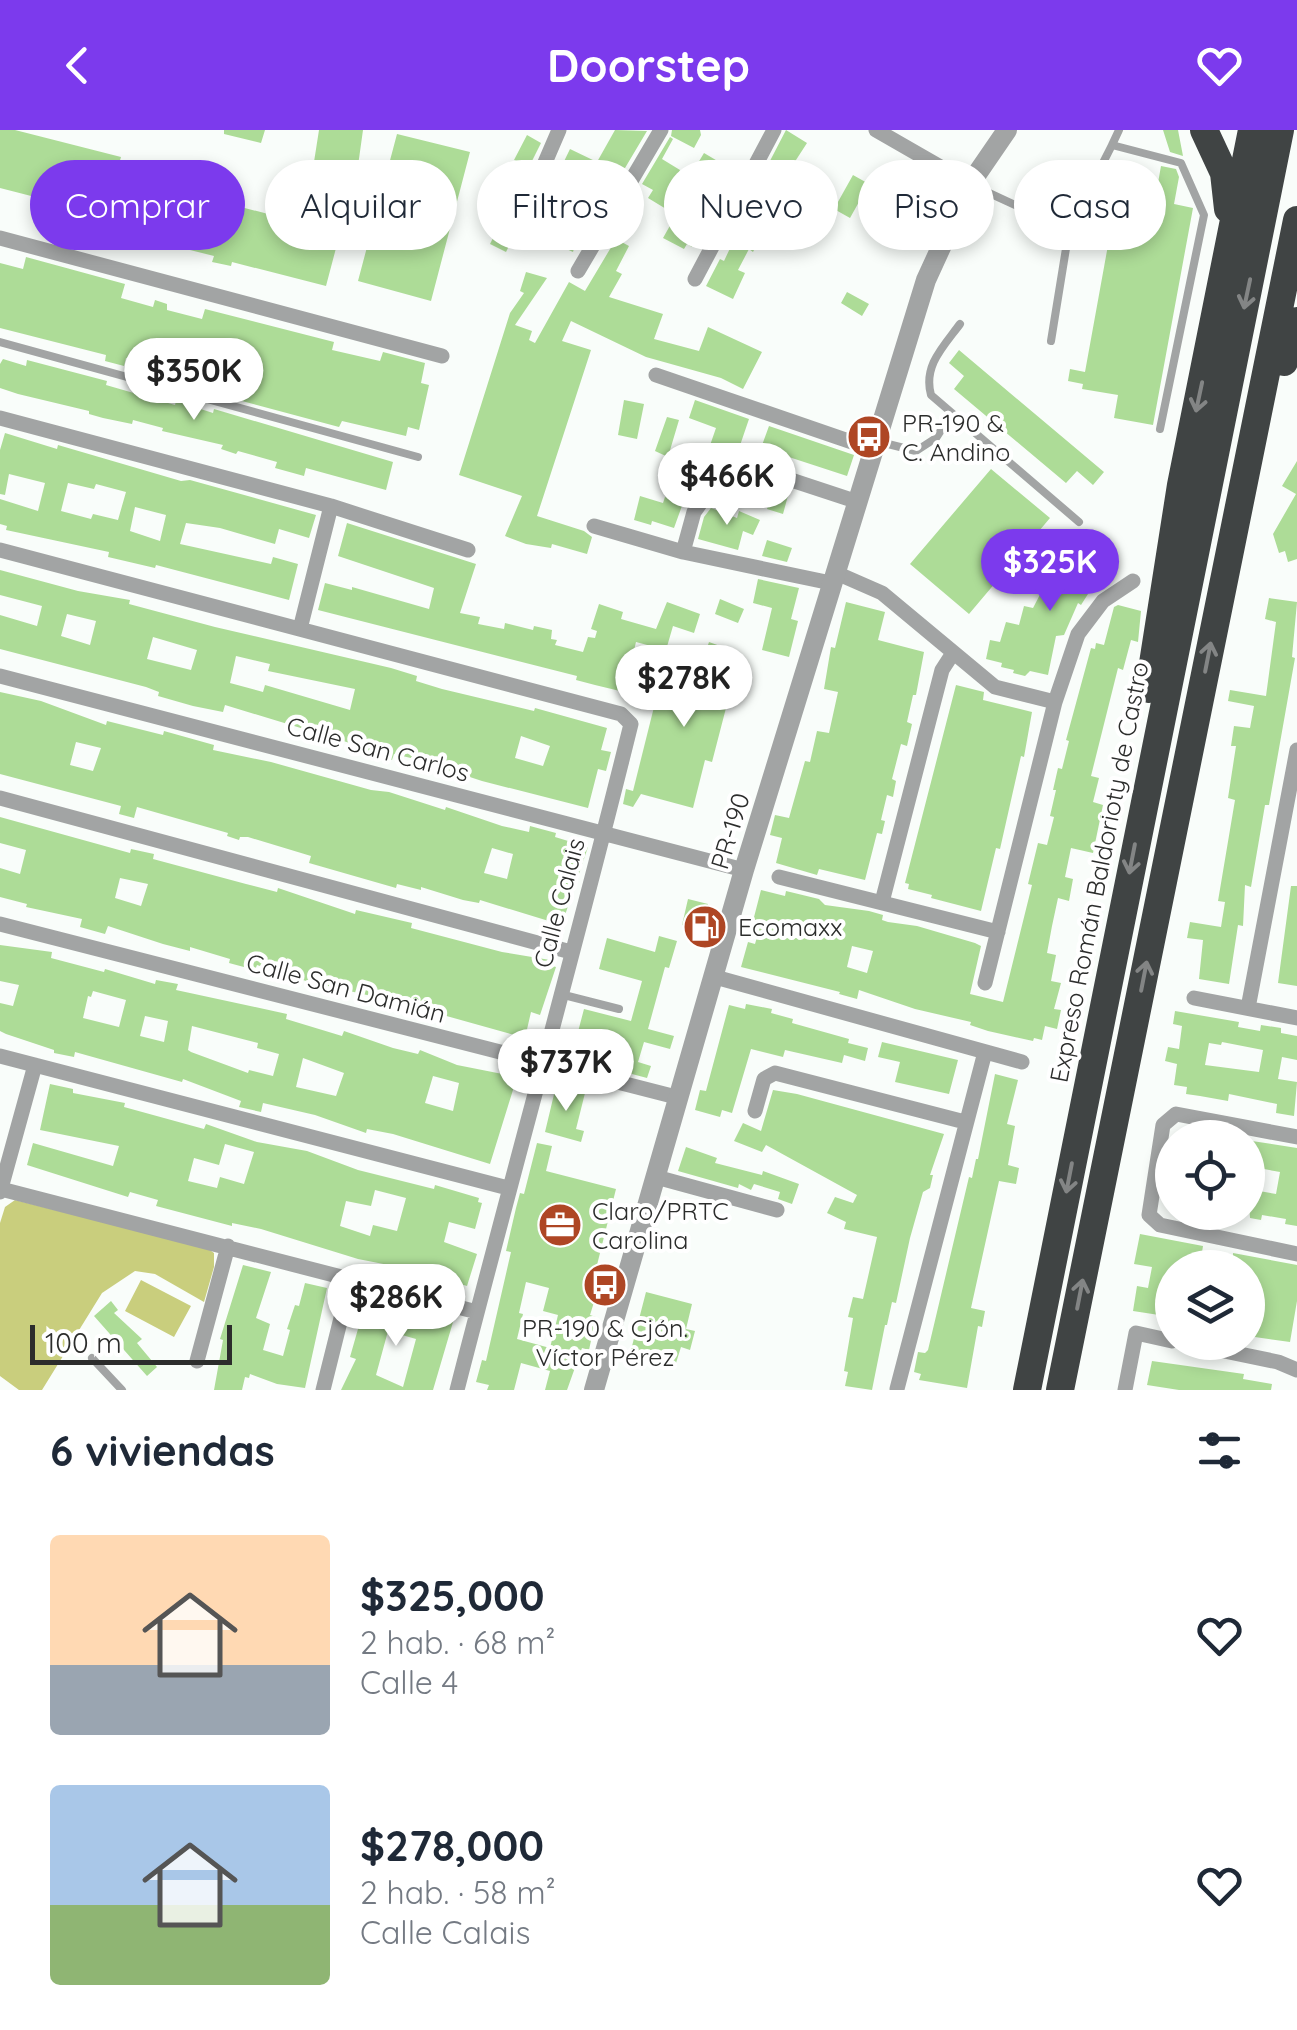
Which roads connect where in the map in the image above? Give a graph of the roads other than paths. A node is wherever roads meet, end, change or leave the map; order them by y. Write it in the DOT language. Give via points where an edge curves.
graph roads {
  1 [pos="559,130"];
  2 [pos="661,130"];
  3 [pos="774,130"];
  4 [pos="876,130"];
  5 [pos="1007,130"];
  6 [pos="1120,130"];
  7 [pos="1204,130"];
  8 [pos="1252,130"];
  9 [pos="1280,130"];
  10 [pos="1112,145"];
  11 [pos="546,160"];
  12 [pos="928,160"];
  13 [pos="986,160"];
  14 [pos="1104,160"];
  15 [pos="1297,220"];
  16 [pos="0,238"];
  17 [pos="940,250"];
  18 [pos="1066,250"];
  19 [pos="1225,270"];
  20 [pos="578,271"];
  21 [pos="695,279"];
  22 [pos="1297,321"];
  23 [pos="960,324"];
  24 [pos="1052,341"];
  25 [pos="0,342"];
  26 [pos="442,356"];
  27 [pos="656,375"];
  28 [pos="952,413"];
  29 [pos="0,418"];
  30 [pos="1254,427"];
  31 [pos="1160,429"];
  32 [pos="876,446"];
  33 [pos="418,457"];
  34 [pos="755,468"];
  35 [pos="710,490"];
  36 [pos="858,502"];
  37 [pos="331,506"];
  38 [pos="1079,522"];
  39 [pos="594,526"];
  40 [pos="0,550"];
  41 [pos="468,550"];
  42 [pos="683,552"];
  43 [pos="832,577"];
  44 [pos="1132,580"];
  45 [pos="300,629"];
  46 [pos="953,653"];
  47 [pos="0,676"];
  48 [pos="1055,702"];
  49 [pos="1297,750"];
  50 [pos="1151,764"];
  51 [pos="0,798"];
  52 [pos="604,834"];
  53 [pos="744,870"];
  54 [pos="779,878"];
  55 [pos="882,902"];
  56 [pos="0,924"];
  57 [pos="998,932"];
  58 [pos="571,952"];
  59 [pos="715,977"];
  60 [pos="985,983"];
  61 [pos="560,994"];
  62 [pos="1194,998"];
  63 [pos="1248,1008"];
  64 [pos="619,1009"];
  65 [pos="1297,1018"];
  66 [pos="984,1052"];
  67 [pos="0,1056"];
  68 [pos="1022,1062"];
  69 [pos="35,1065"];
  70 [pos="543,1065"];
  71 [pos="680,1098"];
  72 [pos="755,1112"];
  73 [pos="965,1122"];
  74 [pos="1297,1137"];
  75 [pos="656,1177"];
  76 [pos="508,1188"];
  77 [pos="0,1190"];
  78 [pos="777,1210"];
  79 [pos="228,1246"];
  80 [pos="1297,1254"];
  81 [pos="351,1278"];
  82 [pos="477,1312"];
  83 [pos="1155,1337"];
  84 [pos="92,1358"];
  85 [pos="1265,1359"];
  86 [pos="197,1360"];
  87 [pos="1297,1370"];
  88 [pos="897,1389"];
  89 [pos="122,1390"];
  90 [pos="323,1390"];
  91 [pos="457,1390"];
  92 [pos="594,1390"];
  93 [pos="1026,1390"];
  94 [pos="1060,1390"];
  95 [pos="1124,1390"];
  1 -- 11 [label="street"];
  2 -- 20 [label="street"];
  3 -- 21 [label="street"];
  4 -- 12 [label="street"];
  5 -- 13 [label="street, PR-190 / PR-190"];
  6 -- 10 [label="lane"];
  7 -- 19 [label="highway" via="1226,188"];
  8 -- 19 [label="highway"];
  9 -- 50 [label="highway, Expreso Román Baldorioty de Castro, one-way"];
  10 -- 14 [label="lane"];
  10 -- 31 [label="lane" via="1181,163 1204,215"];
  15 -- 30 [label="highway"];
  16 -- 26 [label="street"];
  17 -- 32 [label="street, PR-190 / PR-190"];
  18 -- 24 [label="lane"];
  19 -- 50 [label="highway, one-way" via="1162,588 1144,741"];
  22 -- 30 [label="highway"];
  23 -- 28 [label="lane" via="926,379 930,395"];
  25 -- 33 [label="lane"];
  27 -- 32 [label="street"];
  28 -- 32 [label="lane" via="936,438 916,450"];
  28 -- 38 [label="lane"];
  29 -- 37 [label="street"];
  94 -- 30 [label="highway, one-way"];
  32 -- 36 [label="street, PR-190 / PR-190"];
  34 -- 36 [label="street"];
  35 -- 42 [label="street" via="694,512"];
  36 -- 43 [label="street, PR-190 / PR-190"];
  37 -- 41 [label="street"];
  37 -- 45 [label="street"];
  39 -- 42 [label="street"];
  40 -- 45 [label="street"];
  42 -- 43 [label="street"];
  43 -- 46 [label="street" via="882,593"];
  43 -- 53 [label="street, PR-190 / PR-190"];
  44 -- 48 [label="street" via="1103,601 1078,634"];
  45 -- 52 [label="street, Calle Calais" via="629,719"];
  46 -- 48 [label="street" via="995,687"];
  46 -- 55 [label="street" via="942,670"];
  47 -- 52 [label="street, Calle San Carlos"];
  48 -- 57 [label="street"];
  49 -- 63 [label="street"];
  50 -- 93 [label="highway, Expreso Román Baldorioty de Castro, one-way"];
  51 -- 58 [label="street"];
  52 -- 53 [label="street, Calle San Carlos"];
  52 -- 58 [label="street, Calle Calais"];
  53 -- 59 [label="street, PR-190 / PR-190"];
  54 -- 55 [label="street"];
  55 -- 57 [label="street"];
  56 -- 70 [label="street, Calle San Damián"];
  57 -- 60 [label="street"];
  58 -- 61 [label="street, Calle Calais"];
  59 -- 66 [label="street"];
  59 -- 71 [label="street, PR-190 / PR-190"];
  61 -- 64 [label="lane"];
  61 -- 70 [label="street, Calle Calais"];
  62 -- 63 [label="street"];
  63 -- 65 [label="street"];
  66 -- 68 [label="street"];
  66 -- 73 [label="street"];
  67 -- 69 [label="street"];
  69 -- 76 [label="street"];
  69 -- 77 [label="street"];
  70 -- 71 [label="street, Calle San Damián"];
  70 -- 76 [label="street, Calle Calais"];
  71 -- 75 [label="street, PR-190 / PR-190"];
  72 -- 73 [label="street" via="764,1079 775,1073"];
  73 -- 88 [label="street"];
  74 -- 80 [label="street" via="1176,1114 1163,1125 1149,1215 1160,1226"];
  75 -- 78 [label="street"];
  75 -- 92 [label="street, PR-190 / PR-190"];
  76 -- 82 [label="street, Calle Calais"];
  77 -- 79 [label="street"];
  79 -- 81 [label="street"];
  79 -- 86 [label="street"];
  81 -- 82 [label="street"];
  81 -- 90 [label="street"];
  82 -- 91 [label="street, Calle Calais"];
  83 -- 95 [label="street" via="1136,1333"];
  84 -- 89 [label="lane"];
  85 -- 87 [label="street"];
}
